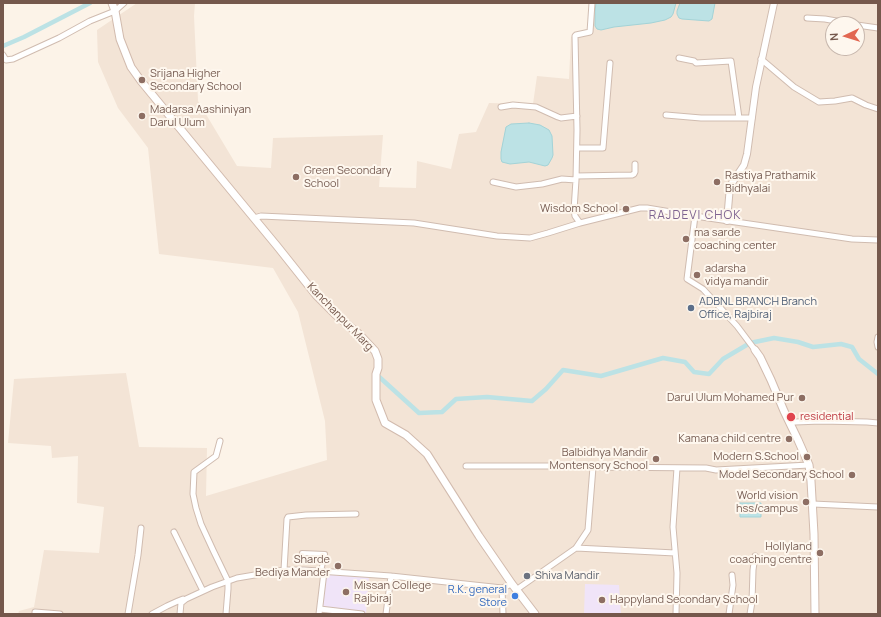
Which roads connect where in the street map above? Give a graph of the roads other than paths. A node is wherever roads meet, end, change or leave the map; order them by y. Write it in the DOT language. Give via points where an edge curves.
graph roads {
  1 [pos="112,3"];
  2 [pos="124,3"];
  3 [pos="592,3"];
  4 [pos="774,3"];
  5 [pos="115,11"];
  6 [pos="807,18"];
  7 [pos="825,20"];
  8 [pos="865,26"];
  9 [pos="878,28"];
  10 [pos="3,55"];
  11 [pos="679,58"];
  12 [pos="761,59"];
  13 [pos="610,63"];
  14 [pos="501,107"];
  15 [pos="878,109"];
  16 [pos="666,115"];
  17 [pos="576,116"];
  18 [pos="739,118"];
  19 [pos="752,118"];
  20 [pos="577,148"];
  21 [pos="635,164"];
  22 [pos="576,178"];
  23 [pos="493,182"];
  24 [pos="695,216"];
  25 [pos="254,218"];
  26 [pos="727,221"];
  27 [pos="580,223"];
  28 [pos="878,240"];
  29 [pos="878,337"];
  30 [pos="878,347"];
  31 [pos="755,350"];
  32 [pos="790,423"];
  33 [pos="878,423"];
  34 [pos="220,441"];
  35 [pos="808,465"];
  36 [pos="466,466"];
  37 [pos="593,467"];
  38 [pos="677,468"];
  39 [pos="813,504"];
  40 [pos="878,508"];
  41 [pos="356,514"];
  42 [pos="141,528"];
  43 [pos="174,532"];
  44 [pos="576,548"];
  45 [pos="302,553"];
  46 [pos="675,553"];
  47 [pos="755,556"];
  48 [pos="284,570"];
  49 [pos="323,572"];
  50 [pos="732,575"];
  51 [pos="391,576"];
  52 [pos="228,581"];
  53 [pos="514,587"];
  54 [pos="502,588"];
  55 [pos="203,591"];
  56 [pos="186,599"];
  57 [pos="319,612"];
  58 [pos="35,614"];
  59 [pos="60,614"];
  60 [pos="128,614"];
  61 [pos="152,614"];
  62 [pos="180,614"];
  63 [pos="226,614"];
  64 [pos="362,614"];
  65 [pos="386,614"];
  66 [pos="503,614"];
  67 [pos="535,614"];
  68 [pos="676,614"];
  69 [pos="729,614"];
  70 [pos="750,614"];
  71 [pos="815,614"];
  1 -- 5 [label="main road, Kanchanpur Marg"];
  2 -- 5 [label="street"];
  3 -- 17 [label="street" via="590,32 575,36"];
  4 -- 12 [label="street"];
  5 -- 10 [label="street" via="13,59 6,60"];
  5 -- 25 [label="main road, Kanchanpur Marg" via="120,39 131,67"];
  6 -- 7 [label="street"];
  8 -- 9 [label="street"];
  11 -- 18 [label="street" via="696,63 731,61"];
  12 -- 15 [label="street" via="794,87 819,102 852,98"];
  12 -- 19 [label="street"];
  13 -- 20 [label="street" via="603,148"];
  14 -- 17 [label="street" via="534,106 558,117"];
  16 -- 18 [label="street"];
  17 -- 20 [label="street"];
  18 -- 19 [label="street"];
  19 -- 26 [label="street" via="744,165 730,186"];
  20 -- 22 [label="street"];
  21 -- 22 [label="street" via="635,172 632,175"];
  22 -- 23 [label="street" via="516,187"];
  22 -- 27 [label="street" via="574,210"];
  24 -- 26 [label="street"];
  24 -- 27 [label="street" via="640,208"];
  24 -- 31 [label="street" via="687,279 703,289"];
  25 -- 27 [label="street" via="261,216 414,223 497,236 530,238"];
  25 -- 53 [label="main road, Kanchanpur Marg" via="316,295 375,351 378,359 376,400 385,423 406,435 428,454"];
  26 -- 28 [label="street" via="852,239"];
  29 -- 30 [label="street"];
  31 -- 32 [label="main road"];
  32 -- 33 [label="street"];
  32 -- 35 [label="main road"];
  34 -- 52 [label="street" via="216,456 194,472 193,494 201,524"];
  35 -- 38 [label="street" via="716,470"];
  35 -- 39 [label="main road"];
  36 -- 37 [label="street"];
  37 -- 38 [label="street"];
  37 -- 44 [label="street" via="588,530"];
  38 -- 46 [label="street" via="673,527"];
  39 -- 40 [label="street"];
  39 -- 71 [label="main road"];
  41 -- 48 [label="street" via="288,517"];
  42 -- 60 [label="street"];
  43 -- 55 [label="street"];
  44 -- 46 [label="street"];
  44 -- 53 [label="street"];
  45 -- 49 [label="street" via="325,554"];
  46 -- 68 [label="street"];
  47 -- 70 [label="street"];
  48 -- 49 [label="street"];
  48 -- 52 [label="street"];
  49 -- 51 [label="street"];
  49 -- 57 [label="street"];
  50 -- 69 [label="street"];
  51 -- 54 [label="street"];
  51 -- 65 [label="street"];
  52 -- 55 [label="street"];
  52 -- 63 [label="street"];
  53 -- 54 [label="street"];
  53 -- 67 [label="main road, Kanchanpur Marg"];
  54 -- 66 [label="street"];
  55 -- 56 [label="street"];
  56 -- 61 [label="street"];
  56 -- 62 [label="street" via="181,602"];
  57 -- 64 [label="street"];
  58 -- 59 [label="street"];
}
